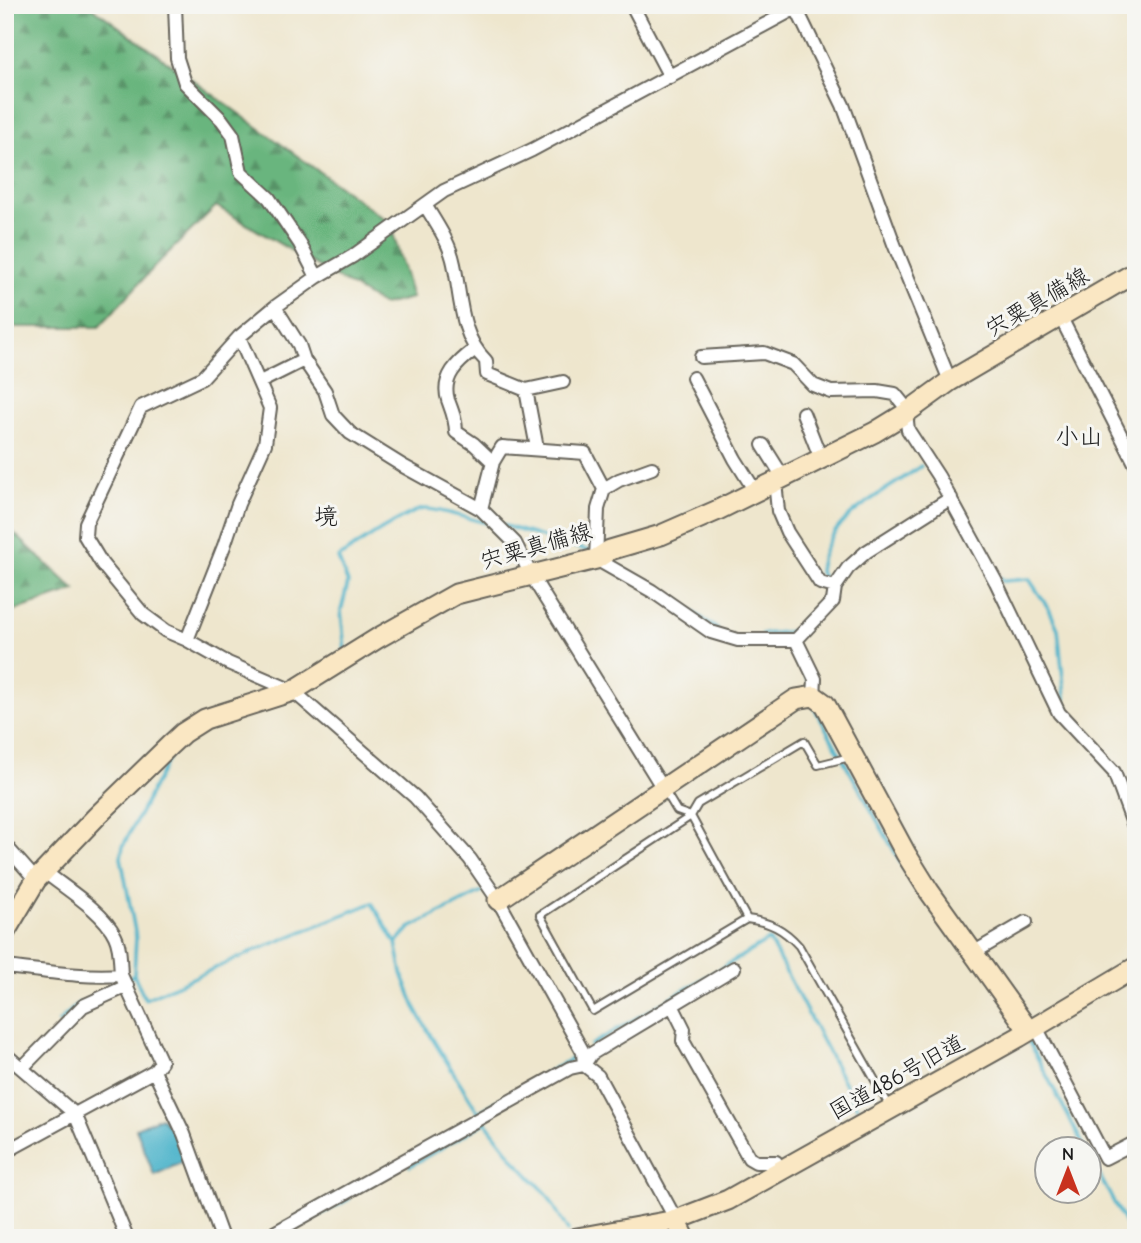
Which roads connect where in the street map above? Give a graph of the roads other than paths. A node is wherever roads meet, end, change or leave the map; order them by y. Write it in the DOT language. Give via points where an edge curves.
graph roads {
  1 [pos="175,5"];
  2 [pos="632,5"];
  3 [pos="799,6"];
  4 [pos="670,77"];
  5 [pos="425,205"];
  6 [pos="1136,272"];
  7 [pos="317,277"];
  8 [pos="275,307"];
  9 [pos="1060,316"];
  10 [pos="239,337"];
  11 [pos="474,350"];
  12 [pos="701,357"];
  13 [pos="304,360"];
  14 [pos="693,379"];
  15 [pos="950,381"];
  16 [pos="260,382"];
  17 [pos="564,382"];
  18 [pos="526,390"];
  19 [pos="907,412"];
  20 [pos="803,413"];
  21 [pos="763,445"];
  22 [pos="537,448"];
  23 [pos="821,459"];
  24 [pos="493,462"];
  25 [pos="1136,465"];
  26 [pos="653,468"];
  27 [pos="779,479"];
  28 [pos="604,489"];
  29 [pos="755,491"];
  30 [pos="951,498"];
  31 [pos="481,509"];
  32 [pos="596,559"];
  33 [pos="531,575"];
  34 [pos="835,587"];
  35 [pos="187,640"];
  36 [pos="796,640"];
  37 [pos="293,691"];
  38 [pos="814,696"];
  39 [pos="845,758"];
  40 [pos="664,790"];
  41 [pos="691,816"];
  42 [pos="1136,832"];
  43 [pos="5,845"];
  44 [pos="40,876"];
  45 [pos="498,900"];
  46 [pos="747,919"];
  47 [pos="1026,922"];
  48 [pos="5,932"];
  49 [pos="973,953"];
  50 [pos="5,967"];
  51 [pos="1136,967"];
  52 [pos="734,968"];
  53 [pos="124,981"];
  54 [pos="672,1005"];
  55 [pos="1033,1029"];
  56 [pos="5,1054"];
  57 [pos="584,1065"];
  58 [pos="22,1068"];
  59 [pos="154,1071"];
  60 [pos="890,1107"];
  61 [pos="75,1114"];
  62 [pos="1136,1142"];
  63 [pos="5,1152"];
  64 [pos="780,1171"];
  65 [pos="676,1220"];
  66 [pos="127,1238"];
  67 [pos="222,1238"];
  68 [pos="265,1238"];
  69 [pos="577,1238"];
  70 [pos="685,1238"];
  1 -- 7 [label="street" via="177,58 185,83 233,135 241,172 269,198"];
  2 -- 4 [label="street"];
  3 -- 4 [label="street"];
  3 -- 15 [label="street" via="843,105"];
  4 -- 5 [label="street" via="467,179"];
  5 -- 7 [label="street"];
  5 -- 11 [label="street" via="454,262 459,301"];
  6 -- 9 [label="main road, 宍粟真備線"];
  7 -- 8 [label="street"];
  8 -- 10 [label="street"];
  8 -- 13 [label="street"];
  9 -- 15 [label="main road, 宍粟真備線"];
  9 -- 25 [label="street"];
  10 -- 16 [label="street"];
  10 -- 35 [label="street" via="202,378 141,407 86,523 85,536 127,597 166,631"];
  11 -- 18 [label="street" via="486,361 486,374"];
  11 -- 24 [label="street" via="457,363 447,380 447,396 456,432"];
  12 -- 19 [label="street" via="777,356 831,392 895,394"];
  13 -- 16 [label="street"];
  13 -- 31 [label="street" via="325,391 333,415 351,433"];
  14 -- 29 [label="street"];
  15 -- 19 [label="main road, 宍粟真備線"];
  16 -- 35 [label="street" via="270,408 265,444"];
  17 -- 18 [label="street"];
  18 -- 22 [label="street"];
  19 -- 23 [label="main road, 宍粟真備線"];
  19 -- 30 [label="street" via="908,430"];
  20 -- 23 [label="street"];
  21 -- 27 [label="street"];
  22 -- 24 [label="street" via="502,447"];
  22 -- 28 [label="street" via="585,453"];
  23 -- 27 [label="main road, 宍粟真備線"];
  24 -- 31 [label="street"];
  26 -- 28 [label="street"];
  27 -- 29 [label="main road, 宍粟真備線"];
  27 -- 34 [label="street" via="778,511 787,532 820,583"];
  28 -- 32 [label="street" via="598,509"];
  29 -- 32 [label="main road, 宍粟真備線"];
  30 -- 34 [label="street" via="866,552"];
  30 -- 42 [label="street" via="1059,713 1114,772"];
  31 -- 33 [label="street" via="515,543"];
  32 -- 33 [label="main road, 宍粟真備線"];
  32 -- 36 [label="street" via="711,632 738,639"];
  33 -- 37 [label="main road, 宍粟真備線" via="456,594"];
  33 -- 40 [label="street"];
  34 -- 36 [label="street" via="833,601"];
  35 -- 37 [label="street"];
  36 -- 38 [label="street" via="815,679"];
  37 -- 44 [label="main road, 宍粟真備線" via="205,719 183,733"];
  37 -- 45 [label="street" via="415,797 470,859"];
  38 -- 39 [label="main road" via="825,704"];
  38 -- 40 [label="main road" via="796,699"];
  39 -- 41 [label="lane" via="818,765 804,741 698,804"];
  39 -- 49 [label="main road"];
  40 -- 41 [label="lane" via="677,811"];
  40 -- 45 [label="main road"];
  41 -- 46 [label="lane"];
  41 -- 46 [label="lane" via="540,915 593,1011"];
  43 -- 44 [label="street"];
  44 -- 48 [label="main road, 宍粟真備線"];
  44 -- 53 [label="street" via="87,904 111,929"];
  45 -- 57 [label="street" via="583,1052"];
  46 -- 60 [label="lane" via="773,924 799,946"];
  47 -- 49 [label="street"];
  49 -- 55 [label="main road"];
  50 -- 53 [label="street"];
  51 -- 55 [label="main road, 国道486号旧道"];
  52 -- 54 [label="street"];
  53 -- 58 [label="street" via="83,1006"];
  53 -- 59 [label="street" via="161,1062"];
  54 -- 57 [label="street" via="591,1054"];
  54 -- 64 [label="street" via="684,1029 683,1041 749,1158 776,1162"];
  55 -- 60 [label="main road, 国道486号旧道"];
  55 -- 62 [label="street" via="1105,1158"];
  56 -- 58 [label="street"];
  57 -- 65 [label="street" via="598,1076"];
  57 -- 68 [label="street"];
  58 -- 61 [label="street"];
  59 -- 61 [label="street"];
  59 -- 67 [label="street" via="184,1134"];
  60 -- 64 [label="main road, 国道486号旧道"];
  61 -- 63 [label="street"];
  61 -- 66 [label="street"];
  64 -- 65 [label="main road, 国道486号旧道" via="710,1208"];
  65 -- 69 [label="main road"];
  65 -- 70 [label="main road"];
}
